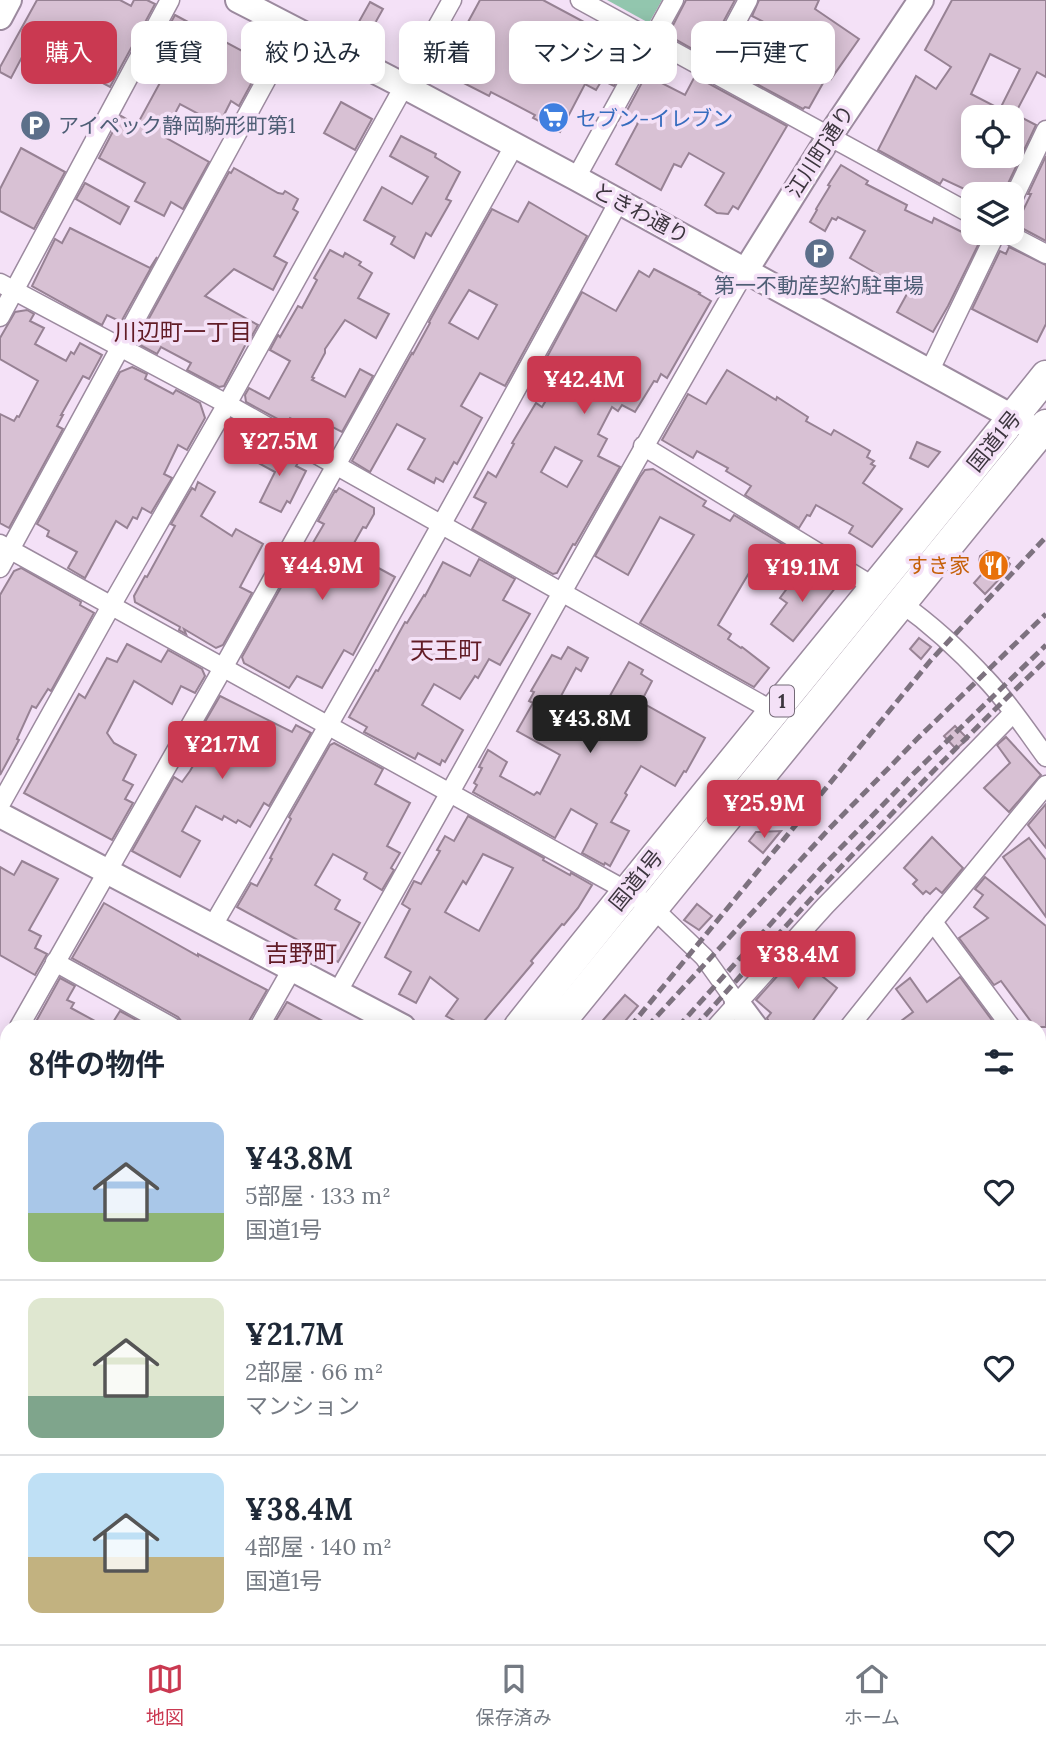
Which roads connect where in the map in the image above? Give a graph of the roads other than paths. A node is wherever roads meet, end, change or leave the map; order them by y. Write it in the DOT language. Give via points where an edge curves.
graph roads {
  1 [pos="9,0"];
  2 [pos="170,0"];
  3 [pos="238,0"];
  4 [pos="452,0"];
  5 [pos="580,0"];
  6 [pos="674,0"];
  7 [pos="748,0"];
  8 [pos="921,0"];
  9 [pos="0,17"];
  10 [pos="279,21"];
  11 [pos="619,21"];
  12 [pos="663,21"];
  13 [pos="737,21"];
  14 [pos="385,76"];
  15 [pos="264,84"];
  16 [pos="628,84"];
  17 [pos="734,84"];
  18 [pos="404,86"];
  19 [pos="1046,130"];
  20 [pos="829,136"];
  21 [pos="514,146"];
  22 [pos="576,178"];
  23 [pos="1021,182"];
  24 [pos="620,201"];
  25 [pos="961,208"];
  26 [pos="1024,242"];
  27 [pos="990,245"];
  28 [pos="1046,254"];
  29 [pos="746,270"];
  30 [pos="7,286"];
  31 [pos="0,317"];
  32 [pos="120,347"];
  33 [pos="930,370"];
  34 [pos="1046,376"];
  35 [pos="227,404"];
  36 [pos="1013,417"];
  37 [pos="1043,428"];
  38 [pos="643,446"];
  39 [pos="335,465"];
  40 [pos="442,525"];
  41 [pos="5,547"];
  42 [pos="0,568"];
  43 [pos="876,588"];
  44 [pos="562,593"];
  45 [pos="901,603"];
  46 [pos="111,606"];
  47 [pos="223,668"];
  48 [pos="773,711"];
  49 [pos="1013,713"];
  50 [pos="329,726"];
  51 [pos="1046,757"];
  52 [pos="1046,785"];
  53 [pos="451,794"];
  54 [pos="0,806"];
  55 [pos="0,815"];
  56 [pos="106,871"];
  57 [pos="627,891"];
  58 [pos="654,909"];
  59 [pos="933,922"];
  60 [pos="212,927"];
  61 [pos="55,962"];
  62 [pos="292,969"];
  63 [pos="337,993"];
  64 [pos="737,1003"];
  65 [pos="23,1020"];
  66 [pos="159,1020"];
  67 [pos="263,1020"];
  68 [pos="389,1020"];
  69 [pos="525,1020"];
  70 [pos="562,1020"];
  71 [pos="722,1020"];
  72 [pos="750,1020"];
  73 [pos="855,1020"];
  74 [pos="1006,1020"];
  1 -- 9 [label="street"];
  2 -- 30 [label="street"];
  3 -- 10 [label="street, ときわ通り"];
  4 -- 18 [label="street"];
  5 -- 11 [label="street"];
  6 -- 12 [label="street"];
  7 -- 13 [label="street"];
  8 -- 20 [label="street, 江川町通り"];
  14 -- 18 [label="street, ときわ通り"];
  15 -- 32 [label="street"];
  16 -- 22 [label="street"];
  17 -- 20 [label="street"];
  18 -- 21 [label="street, ときわ通り"];
  18 -- 35 [label="street"];
  19 -- 23 [label="street"];
  20 -- 25 [label="street"];
  20 -- 29 [label="street, 江川町通り"];
  21 -- 22 [label="street, ときわ通り"];
  21 -- 39 [label="street"];
  22 -- 24 [label="street, ときわ通り"];
  24 -- 29 [label="street, ときわ通り"];
  24 -- 40 [label="street"];
  26 -- 28 [label="street"];
  27 -- 33 [label="street"];
  29 -- 33 [label="street, ときわ通り"];
  29 -- 38 [label="street"];
  30 -- 31 [label="street"];
  30 -- 32 [label="street"];
  32 -- 35 [label="street"];
  32 -- 41 [label="street"];
  33 -- 36 [label="street, ときわ通り"];
  34 -- 36 [label="highway, 国道1号 / 1"];
  35 -- 39 [label="street"];
  35 -- 46 [label="street"];
  36 -- 37 [label="street, ときわ通り"];
  36 -- 43 [label="highway, 国道1号 / 1"];
  37 -- 45 [label="highway, 国道1号 / 1"];
  38 -- 43 [label="street"];
  38 -- 44 [label="street"];
  39 -- 40 [label="street"];
  39 -- 47 [label="street"];
  40 -- 44 [label="street"];
  40 -- 50 [label="street"];
  41 -- 42 [label="street"];
  41 -- 46 [label="street"];
  43 -- 48 [label="highway, 国道1号 / 1"];
  44 -- 48 [label="street"];
  44 -- 53 [label="street"];
  45 -- 49 [label="street" via="970,663"];
  45 -- 58 [label="highway, 国道1号 / 1"];
  46 -- 47 [label="street"];
  46 -- 54 [label="street"];
  47 -- 50 [label="street"];
  47 -- 56 [label="street"];
  48 -- 57 [label="highway, 国道1号 / 1"];
  49 -- 51 [label="street"];
  49 -- 64 [label="street"];
  50 -- 53 [label="street"];
  50 -- 60 [label="street"];
  52 -- 59 [label="street"];
  53 -- 57 [label="street"];
  53 -- 63 [label="street"];
  55 -- 56 [label="street"];
  56 -- 60 [label="street"];
  56 -- 61 [label="street"];
  57 -- 58 [label="street"];
  57 -- 69 [label="highway, 国道1号 / 1"];
  58 -- 64 [label="street" via="704,957"];
  58 -- 70 [label="highway, 国道1号 / 1"];
  59 -- 73 [label="street"];
  59 -- 74 [label="street"];
  60 -- 62 [label="street"];
  61 -- 65 [label="street"];
  61 -- 66 [label="street"];
  62 -- 63 [label="street"];
  62 -- 67 [label="street"];
  63 -- 68 [label="street"];
  64 -- 71 [label="street"];
  64 -- 72 [label="street"];
}
